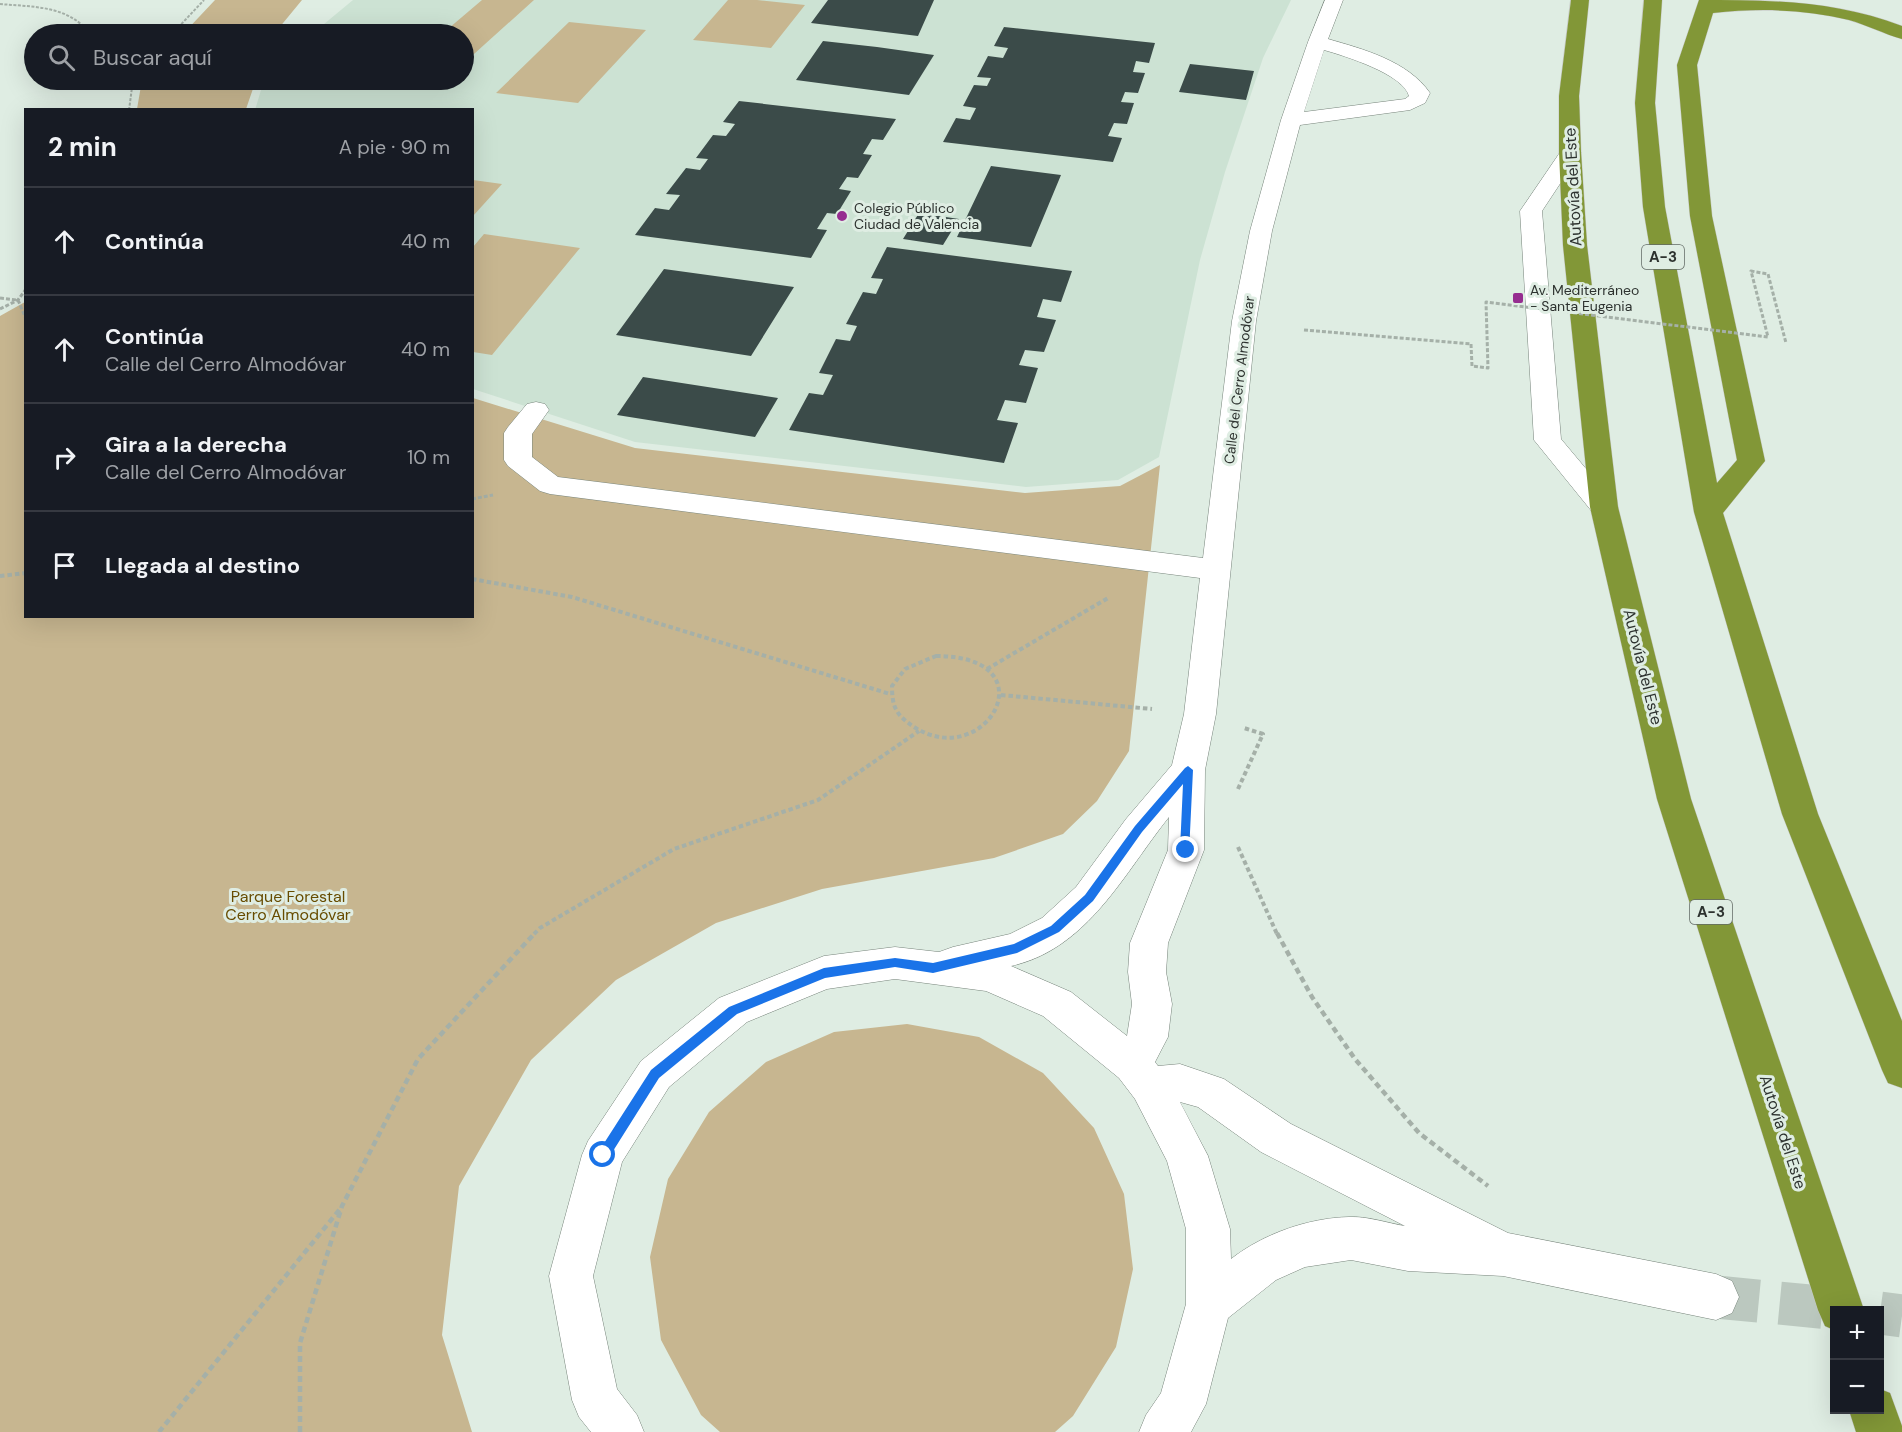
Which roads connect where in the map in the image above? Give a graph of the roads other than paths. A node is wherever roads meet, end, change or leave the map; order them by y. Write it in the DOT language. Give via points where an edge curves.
graph roads {
  1 [pos="1334,0"];
  2 [pos="1580,0"];
  3 [pos="1653,0"];
  4 [pos="1707,4"];
  5 [pos="1902,33"];
  6 [pos="1317,42"];
  7 [pos="1291,120"];
  8 [pos="1570,152"];
  9 [pos="536,410"];
  10 [pos="1604,507"];
  11 [pos="1708,512"];
  12 [pos="1217,570"];
  13 [pos="1188,770"];
  14 [pos="933,968"];
  15 [pos="1902,1070"];
  16 [pos="1141,1076"];
  17 [pos="1503,1254"];
  18 [pos="1716,1297"];
  19 [pos="1209,1304"];
  20 [pos="1839,1306"];
  21 [pos="1874,1414"];
  22 [pos="621,1432"];
  23 [pos="1163,1432"];
  24 [pos="1880,1432"];
  1 -- 6 [label="street, Calle del Cerro Almodóvar"];
  2 -- 8 [label="highway, Autovía del Este / A-3" via="1569,96"];
  3 -- 11 [label="highway, A-3" via="1645,103 1654,207"];
  4 -- 5 [label="highway" via="1752,0 1814,5"];
  4 -- 11 [label="highway" via="1687,66 1701,216 1751,461"];
  6 -- 7 [label="street, Calle del Cerro Almodóvar"];
  6 -- 7 [label="street" via="1379,63 1412,83 1420,93 1418,99 1410,104"];
  7 -- 12 [label="street, Calle del Cerro Almodóvar" via="1261,231 1244,321"];
  8 -- 10 [label="highway, Autovía del Este / A-3" via="1575,245"];
  8 -- 10 [label="street" via="1531,211 1548,440"];
  9 -- 12 [label="street" via="518,433 518,460 549,484"];
  10 -- 20 [label="highway, Autovía del Este / A-3" via="1674,799"];
  11 -- 15 [label="highway, A-3" via="1800,814"];
  12 -- 13 [label="street, Calle del Cerro Almodóvar" via="1200,714"];
  13 -- 14 [label="street, Calle del Cerro Almodóvar" via="1089,898 1055,929 1017,948"];
  13 -- 16 [label="street, Calle del Cerro Almodóvar" via="1186,850 1149,943 1147,972 1152,1004"];
  14 -- 16 [label="street" via="990,975 1057,1004"];
  14 -- 22 [label="street" via="895,963 824,973 733,1010 655,1074 603,1155 571,1275 596,1400"];
  16 -- 17 [label="street" via="1210,1092 1276,1138"];
  16 -- 19 [label="street" via="1187,1156 1208,1229"];
  17 -- 18 [label="street"];
  17 -- 19 [label="street" via="1408,1249 1351,1238 1303,1245 1260,1264"];
  19 -- 23 [label="street" via="1182,1404"];
  21 -- 24 [label="highway"];
}
